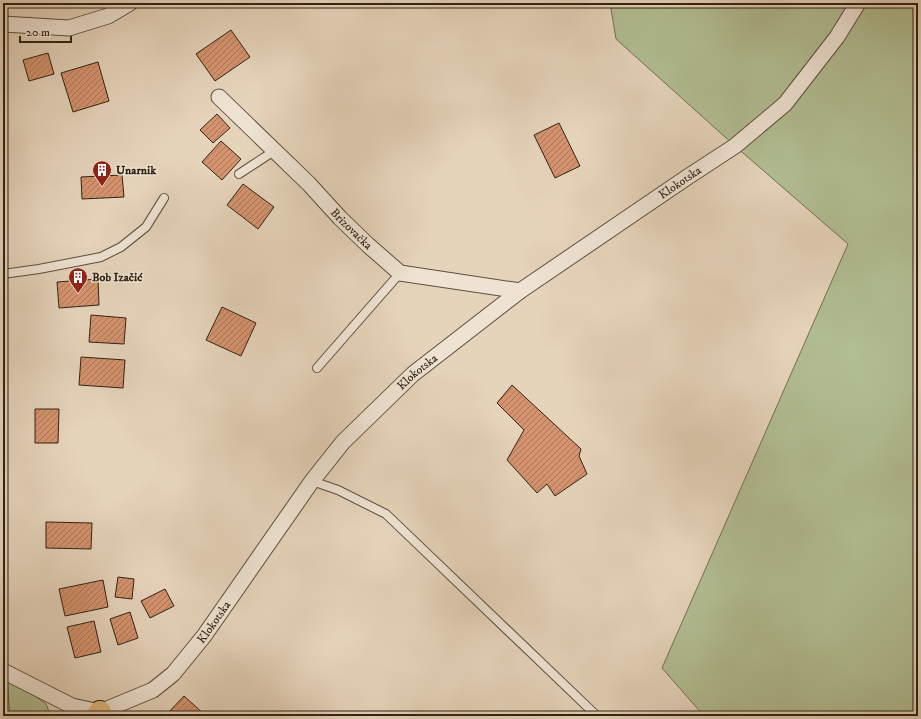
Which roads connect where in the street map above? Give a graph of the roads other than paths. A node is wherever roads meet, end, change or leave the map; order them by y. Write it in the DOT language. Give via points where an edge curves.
graph roads {
  1 [pos="130,3"];
  2 [pos="858,3"];
  3 [pos="3,24"];
  4 [pos="219,97"];
  5 [pos="274,151"];
  6 [pos="239,174"];
  7 [pos="164,198"];
  8 [pos="400,273"];
  9 [pos="3,274"];
  10 [pos="520,291"];
  11 [pos="316,368"];
  12 [pos="312,481"];
  13 [pos="3,671"];
  14 [pos="99,714"];
  15 [pos="597,716"];
  1 -- 3 [label="street" via="108,16 69,28"];
  2 -- 10 [label="street, Klokotska" via="837,37 785,104 735,146"];
  4 -- 5 [label="street, Brizovačka"];
  5 -- 6 [label="lane"];
  5 -- 8 [label="street, Brizovačka" via="351,229"];
  7 -- 9 [label="lane" via="146,227 121,247 101,257"];
  8 -- 10 [label="street"];
  8 -- 11 [label="lane"];
  10 -- 12 [label="street, Klokotska" via="413,374 343,442"];
  12 -- 14 [label="street, Klokotska" via="204,636 173,674 153,690"];
  12 -- 15 [label="lane" via="338,490 386,514"];
  13 -- 14 [label="street, Klokotska" via="72,706"];
}
